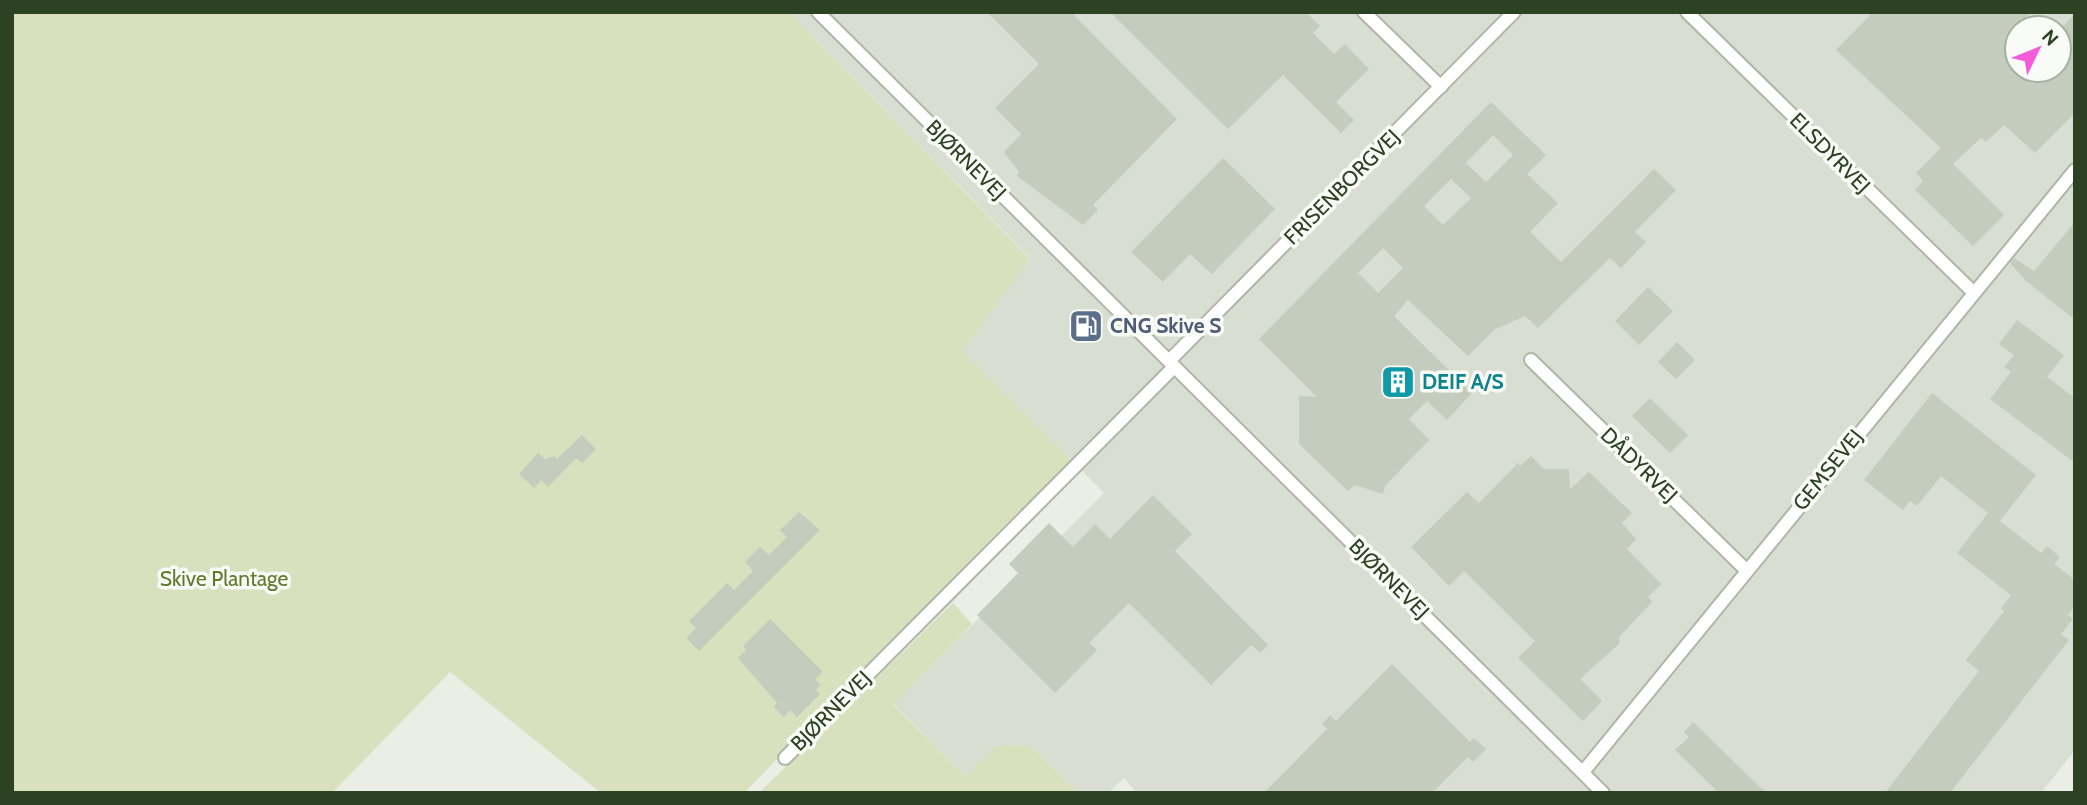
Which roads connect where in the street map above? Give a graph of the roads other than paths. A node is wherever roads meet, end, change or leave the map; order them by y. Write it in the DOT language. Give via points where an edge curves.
graph roads {
  1 [pos="818,12"];
  2 [pos="1364,12"];
  3 [pos="1514,12"];
  4 [pos="1687,12"];
  5 [pos="1441,87"];
  6 [pos="2075,170"];
  7 [pos="1974,293"];
  8 [pos="1531,360"];
  9 [pos="1172,364"];
  10 [pos="1746,570"];
  11 [pos="785,758"];
  12 [pos="1583,772"];
  13 [pos="1603,793"];
  1 -- 9 [label="street, BJØRNEVEJ"];
  2 -- 5 [label="street"];
  3 -- 5 [label="street, FRISENBORGVEJ"];
  4 -- 7 [label="street, ELSDYRVEJ"];
  5 -- 9 [label="street, FRISENBORGVEJ"];
  6 -- 7 [label="street, GEMSEVEJ"];
  7 -- 10 [label="street, GEMSEVEJ"];
  8 -- 10 [label="street, DÅDYRVEJ"];
  9 -- 11 [label="street, BJØRNEVEJ"];
  9 -- 12 [label="street, BJØRNEVEJ"];
  10 -- 12 [label="street, GEMSEVEJ"];
  12 -- 13 [label="street, BJØRNEVEJ"];
}
